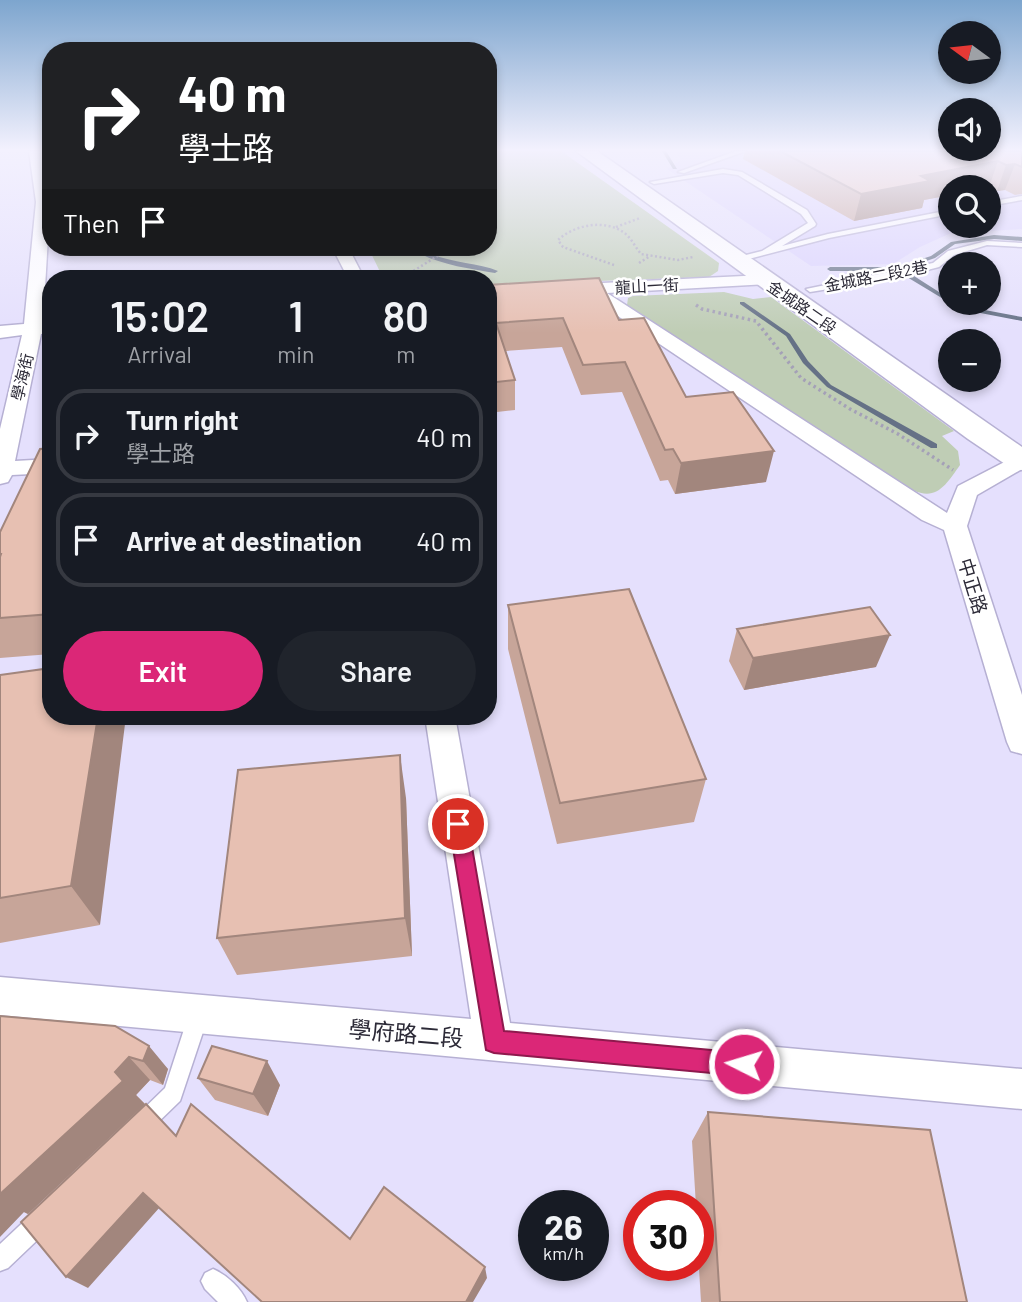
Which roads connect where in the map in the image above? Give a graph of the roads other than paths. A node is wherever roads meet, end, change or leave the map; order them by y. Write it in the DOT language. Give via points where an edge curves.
graph roads {
  1 [pos="678,212"];
  2 [pos="691,212"];
  3 [pos="804,212"];
  4 [pos="938,214"];
  5 [pos="1022,245"];
  6 [pos="749,258"];
  7 [pos="765,280"];
  8 [pos="810,289"];
  9 [pos="42,328"];
  10 [pos="0,332"];
  11 [pos="976,403"];
  12 [pos="1022,460"];
  13 [pos="42,467"];
  14 [pos="1,473"];
  15 [pos="955,526"];
  16 [pos="441,725"];
  17 [pos="1022,742"];
  18 [pos="0,996"];
  19 [pos="199,1015"];
  20 [pos="494,1042"];
  21 [pos="1022,1089"];
  22 [pos="125,1140"];
  23 [pos="58,1205"];
  24 [pos="0,1260"];
  25 [pos="213,1281"];
  26 [pos="235,1302"];
  1 -- 6 [label="main road, 金城路二段"];
  2 -- 6 [label="main road, 金城路二段"];
  3 -- 6 [label="lane" via="812,224"];
  4 -- 6 [label="lane" via="828,236"];
  5 -- 8 [label="lane, 金城路二段2巷" via="987,243 951,253 936,265"];
  6 -- 7 [label="main road, 金城路二段"];
  6 -- 8 [label="main road, 金城路二段"];
  7 -- 12 [label="main road, 金城路二段"];
  7 -- 15 [label="street, 龍山一街" via="580,289 919,508"];
  8 -- 11 [label="main road, 金城路二段"];
  9 -- 10 [label="street"];
  9 -- 14 [label="street, 學海街"];
  12 -- 15 [label="street" via="966,491"];
  13 -- 14 [label="street"];
  15 -- 17 [label="street, 中正路"];
  16 -- 20 [label="street"];
  18 -- 19 [label="street, 學府路二段"];
  19 -- 20 [label="street, 學府路二段"];
  19 -- 22 [label="lane" via="173,1094"];
  20 -- 21 [label="street, 學府路二段"];
  23 -- 24 [label="lane"];
  25 -- 26 [label="lane"];
}
